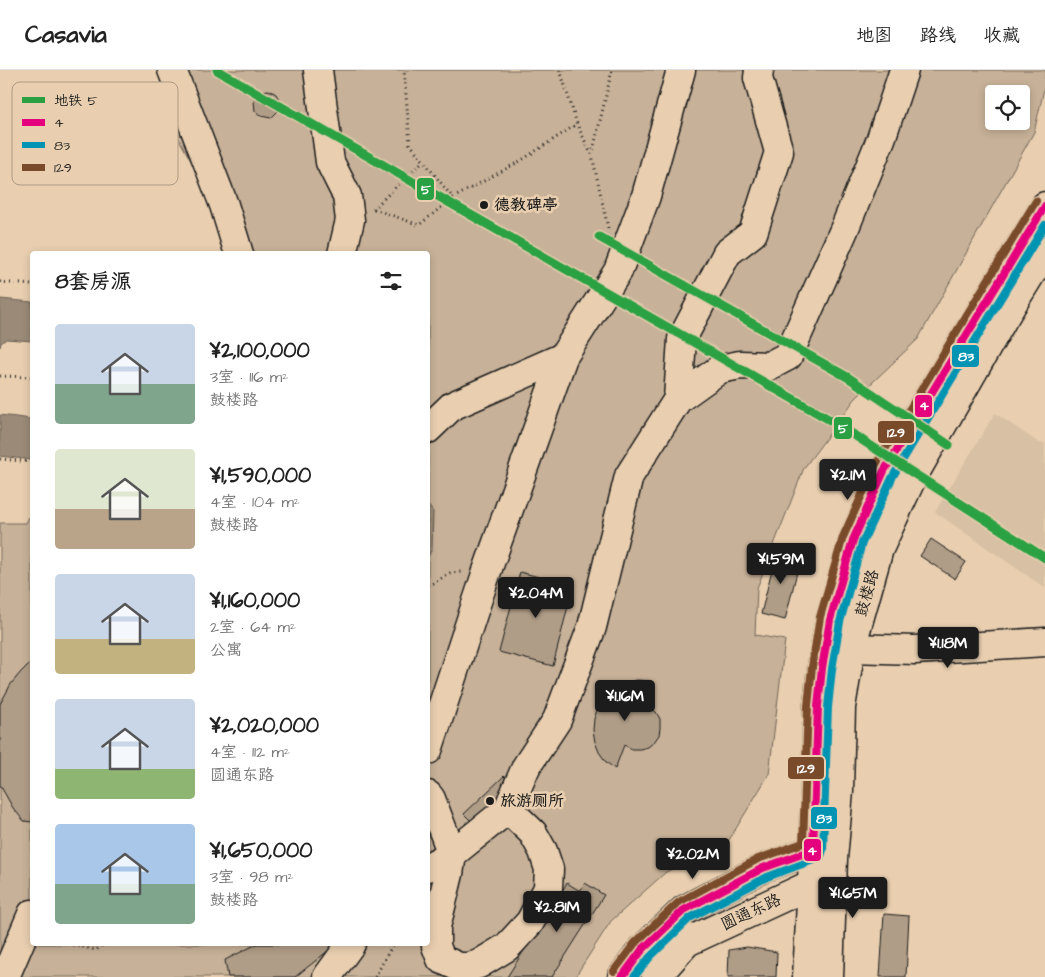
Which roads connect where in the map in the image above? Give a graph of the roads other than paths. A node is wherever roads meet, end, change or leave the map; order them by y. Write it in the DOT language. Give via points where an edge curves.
graph roads {
  1 [pos="172,70"];
  2 [pos="318,70"];
  3 [pos="681,70"];
  4 [pos="759,70"];
  5 [pos="904,70"];
  6 [pos="177,82"];
  7 [pos="178,86"];
  8 [pos="1045,206"];
  9 [pos="238,251"];
  10 [pos="344,251"];
  11 [pos="1045,251"];
  12 [pos="563,357"];
  13 [pos="678,398"];
  14 [pos="430,427"];
  15 [pos="1045,642"];
  16 [pos="851,648"];
  17 [pos="430,744"];
  18 [pos="430,798"];
  19 [pos="508,809"];
  20 [pos="452,854"];
  21 [pos="823,854"];
  22 [pos="430,866"];
  23 [pos="812,884"];
  24 [pos="30,919"];
  25 [pos="350,946"];
  26 [pos="5,977"];
  27 [pos="327,977"];
  28 [pos="622,977"];
  29 [pos="656,977"];
  30 [pos="807,977"];
  31 [pos="829,977"];
  1 -- 6 [label="main road"];
  2 -- 10 [label="main road" via="330,162 347,196 362,214"];
  3 -- 12 [label="main road" via="646,196 618,271"];
  4 -- 13 [label="main road" via="758,78 779,152 753,233 727,253 682,339"];
  5 -- 13 [label="main road" via="844,230 788,356 769,366 740,365 720,369"];
  7 -- 9 [label="main road"];
  8 -- 21 [label="main road, 鼓楼路" via="884,471 853,540 830,620 818,706"];
  11 -- 16 [label="main road, 鼓楼路" via="911,480 879,549"];
  12 -- 14 [label="main road" via="452,406"];
  12 -- 17 [label="main road"];
  13 -- 19 [label="main road" via="629,476 592,627 556,720 526,767"];
  15 -- 16 [label="main road" via="915,650"];
  16 -- 21 [label="main road, 鼓楼路" via="841,707 839,791"];
  18 -- 20 [label="main road"];
  19 -- 20 [label="main road"];
  19 -- 20 [label="main road" via="533,833 543,851 549,869 548,888 530,922 507,947 469,967 459,967 442,959 436,946 436,927"];
  20 -- 22 [label="main road"];
  21 -- 23 [label="main road, 圆通东路"];
  21 -- 28 [label="main road, 圆通东路" via="763,868 684,910 642,950"];
  21 -- 31 [label="main road, 鼓楼路"];
  23 -- 29 [label="main road, 圆通东路" via="687,942"];
  23 -- 30 [label="main road"];
  24 -- 26 [label="main road"];
  25 -- 27 [label="main road"];
}
